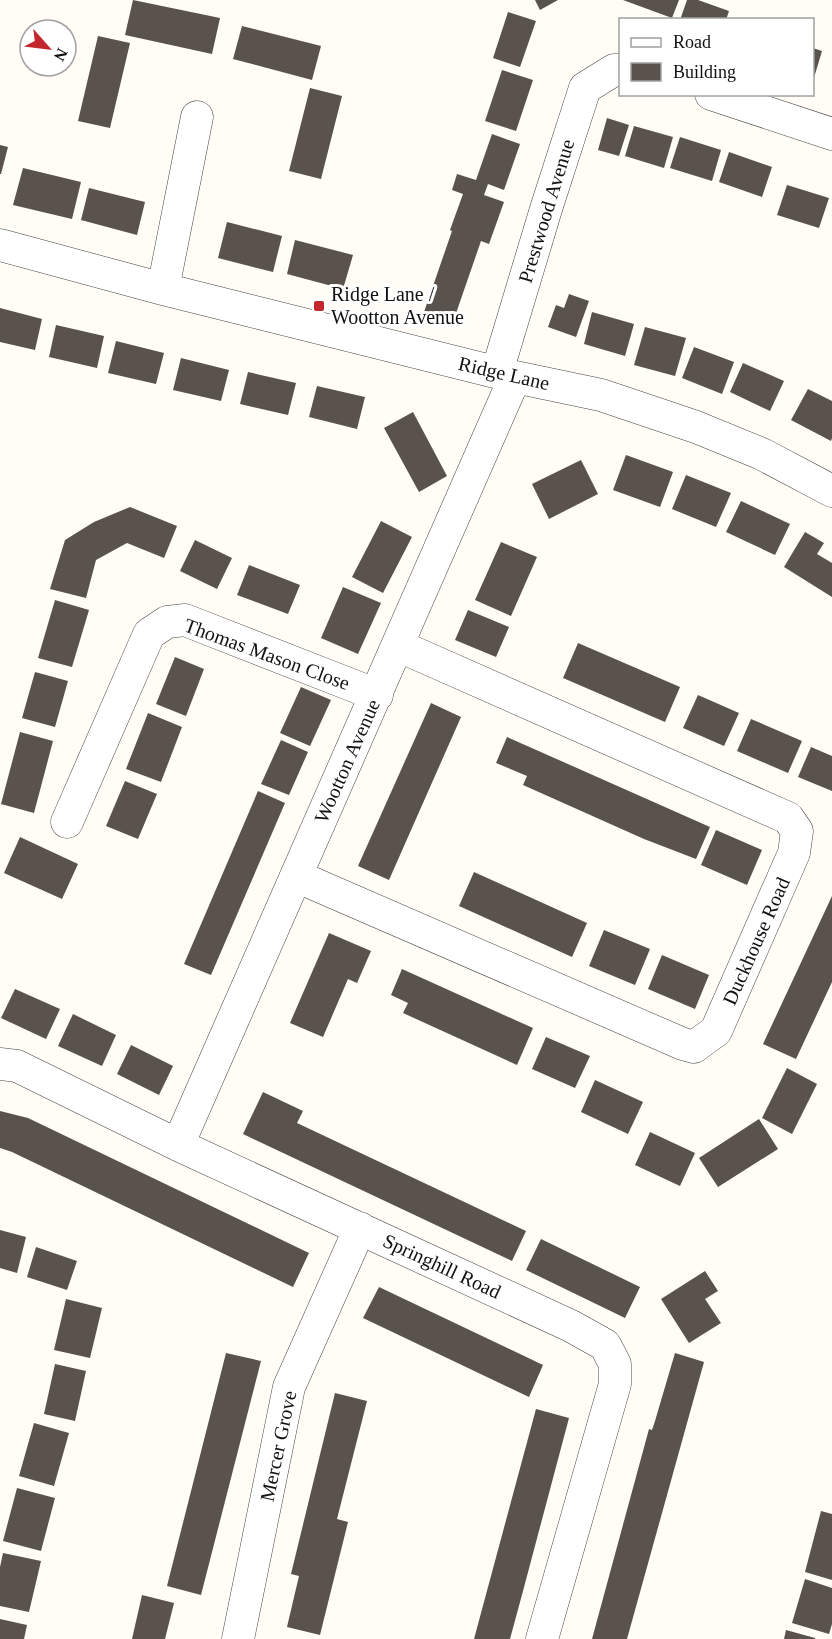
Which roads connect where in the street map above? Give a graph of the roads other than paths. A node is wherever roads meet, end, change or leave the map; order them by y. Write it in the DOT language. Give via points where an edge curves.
graph roads {
  1 [pos="619,70"];
  2 [pos="717,96"];
  3 [pos="197,117"];
  4 [pos="832,134"];
  5 [pos="0,245"];
  6 [pos="163,289"];
  7 [pos="506,375"];
  8 [pos="832,491"];
  9 [pos="399,646"];
  10 [pos="377,695"];
  11 [pos="67,822"];
  12 [pos="296,876"];
  13 [pos="0,1064"];
  14 [pos="178,1145"];
  15 [pos="360,1228"];
  16 [pos="238,1639"];
  17 [pos="542,1639"];
  1 -- 7 [label="street, Prestwood Avenue" via="585,88 546,209"];
  2 -- 4 [label="street"];
  3 -- 6 [label="street"];
  5 -- 6 [label="street, Ridge Lane"];
  6 -- 7 [label="street, Ridge Lane"];
  7 -- 8 [label="street, Ridge Lane" via="601,395 696,427 762,454"];
  7 -- 9 [label="street, Wootton Avenue"];
  9 -- 10 [label="street, Wootton Avenue"];
  9 -- 12 [label="street, Duckhouse Road" via="788,818 797,831 794,853 716,1031 694,1047 683,1044"];
  10 -- 11 [label="street, Thomas Mason Close" via="185,620 167,622 149,634"];
  10 -- 12 [label="street, Wootton Avenue"];
  12 -- 14 [label="street, Wootton Avenue"];
  13 -- 14 [label="street, Springhill Road" via="17,1066"];
  14 -- 15 [label="street, Springhill Road"];
  15 -- 16 [label="street, Mercer Grove" via="289,1387"];
  15 -- 17 [label="street, Springhill Road" via="572,1326 605,1345 615,1365 615,1384"];
}
